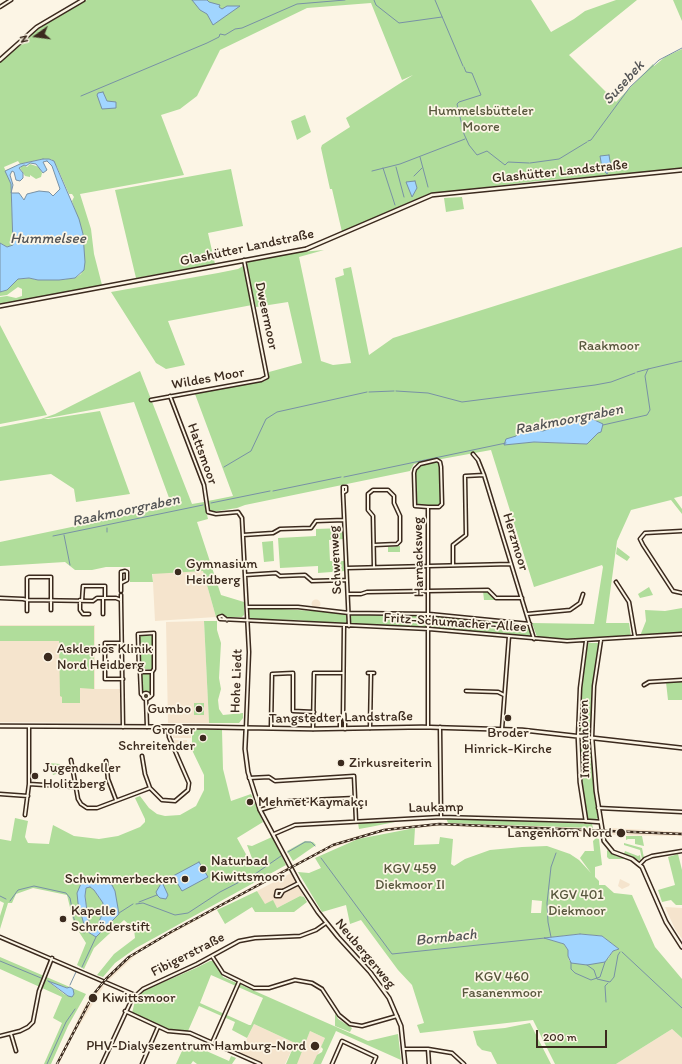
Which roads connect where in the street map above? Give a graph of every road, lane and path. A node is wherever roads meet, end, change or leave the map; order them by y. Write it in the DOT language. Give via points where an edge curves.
graph roads {
  1 [pos="11,0"];
  2 [pos="84,0"];
  3 [pos="0,7"];
  4 [pos="0,60"];
  5 [pos="682,170"];
  6 [pos="244,260"];
  7 [pos="0,306"];
  8 [pos="267,376"];
  9 [pos="170,396"];
  10 [pos="151,400"];
  11 [pos="472,454"];
  12 [pos="484,475"];
  13 [pos="343,493"];
  14 [pos="428,507"];
  15 [pos="216,514"];
  16 [pos="344,520"];
  17 [pos="682,531"];
  18 [pos="243,535"];
  19 [pos="374,545"];
  20 [pos="511,564"];
  21 [pos="429,566"];
  22 [pos="453,566"];
  23 [pos="374,567"];
  24 [pos="347,568"];
  25 [pos="245,575"];
  26 [pos="347,580"];
  27 [pos="616,582"];
  28 [pos="122,583"];
  29 [pos="121,591"];
  30 [pos="429,591"];
  31 [pos="682,593"];
  32 [pos="348,594"];
  33 [pos="583,594"];
  34 [pos="121,595"];
  35 [pos="0,598"];
  36 [pos="104,598"];
  37 [pos="522,598"];
  38 [pos="27,600"];
  39 [pos="51,600"];
  40 [pos="81,600"];
  41 [pos="121,600"];
  42 [pos="247,606"];
  43 [pos="51,610"];
  44 [pos="27,611"];
  45 [pos="348,612"];
  46 [pos="89,614"];
  47 [pos="103,614"];
  48 [pos="429,614"];
  49 [pos="527,614"];
  50 [pos="227,620"];
  51 [pos="248,620"];
  52 [pos="530,624"];
  53 [pos="344,626"];
  54 [pos="349,626"];
  55 [pos="429,629"];
  56 [pos="682,634"];
  57 [pos="509,636"];
  58 [pos="534,638"];
  59 [pos="636,638"];
  60 [pos="601,640"];
  61 [pos="586,641"];
  62 [pos="122,643"];
  63 [pos="140,672"];
  64 [pos="152,672"];
  65 [pos="343,673"];
  66 [pos="374,673"];
  67 [pos="123,679"];
  68 [pos="682,680"];
  69 [pos="644,685"];
  70 [pos="466,691"];
  71 [pos="504,695"];
  72 [pos="143,696"];
  73 [pos="150,697"];
  74 [pos="146,700"];
  75 [pos="314,712"];
  76 [pos="342,716"];
  77 [pos="0,726"];
  78 [pos="29,727"];
  79 [pos="123,727"];
  80 [pos="146,727"];
  81 [pos="168,727"];
  82 [pos="428,727"];
  83 [pos="440,727"];
  84 [pos="246,728"];
  85 [pos="271,728"];
  86 [pos="370,728"];
  87 [pos="313,729"];
  88 [pos="340,729"];
  89 [pos="345,729"];
  90 [pos="502,729"];
  91 [pos="578,736"];
  92 [pos="592,738"];
  93 [pos="682,748"];
  94 [pos="142,756"];
  95 [pos="71,760"];
  96 [pos="106,761"];
  97 [pos="249,778"];
  98 [pos="29,784"];
  99 [pos="75,787"];
  100 [pos="150,788"];
  101 [pos="0,794"];
  102 [pos="28,796"];
  103 [pos="355,798"];
  104 [pos="116,800"];
  105 [pos="598,808"];
  106 [pos="260,810"];
  107 [pos="682,812"];
  108 [pos="25,815"];
  109 [pos="441,817"];
  110 [pos="356,821"];
  111 [pos="586,821"];
  112 [pos="600,822"];
  113 [pos="274,834"];
  114 [pos="682,851"];
  115 [pos="640,864"];
  116 [pos="290,865"];
  117 [pos="299,883"];
  118 [pos="283,891"];
  119 [pos="326,923"];
  120 [pos="0,937"];
  121 [pos="682,947"];
  122 [pos="212,956"];
  123 [pos="52,958"];
  124 [pos="239,982"];
  125 [pos="135,995"];
  126 [pos="125,1012"];
  127 [pos="398,1016"];
  128 [pos="158,1027"];
  129 [pos="11,1034"];
  130 [pos="0,1036"];
  131 [pos="212,1043"];
  132 [pos="404,1049"];
  133 [pos="428,1049"];
  134 [pos="16,1051"];
  135 [pos="102,1064"];
  136 [pos="142,1064"];
  137 [pos="260,1064"];
  138 [pos="332,1064"];
  139 [pos="373,1064"];
  140 [pos="405,1064"];
  141 [pos="429,1064"];
  142 [pos="464,1064"];
  1 -- 3 [label="street"];
  2 -- 4 [label="street" via="37,27"];
  5 -- 6 [label="street, Glashütter Landstraße" via="432,195 316,246"];
  6 -- 7 [label="street, Glashütter Landstraße"];
  6 -- 8 [label="street, Dweermoor"];
  8 -- 9 [label="street, Wildes Moor" via="260,380"];
  9 -- 10 [label="street, Wildes Moor"];
  9 -- 15 [label="street, Hattsmoor" via="204,485 207,510 210,514"];
  11 -- 12 [label="street, Herzmoor" via="478,460"];
  12 -- 20 [label="street, Herzmoor"];
  12 -- 22 [label="street" via="465,476 466,535 453,545"];
  13 -- 16 [label="street, Schwenweg"];
  14 -- 14 [label="street, Harnacksweg" via="439,507 442,504 442,467 437,460 420,464 415,468 415,506"];
  14 -- 21 [label="street, Harnacksweg"];
  15 -- 18 [label="street, Hohe Liedt" via="232,511 240,514"];
  16 -- 18 [label="street" via="316,521 311,528 280,529 273,533"];
  16 -- 24 [label="street, Schwenweg"];
  17 -- 31 [label="street" via="645,534 640,538 640,542 673,591"];
  18 -- 25 [label="street, Hohe Liedt"];
  19 -- 19 [label="street" via="373,516 368,510 368,494 373,490 388,490 394,496 394,503 400,516 400,541 397,544"];
  19 -- 23 [label="street"];
  20 -- 22 [label="street"];
  20 -- 37 [label="street, Herzmoor"];
  21 -- 22 [label="street"];
  21 -- 23 [label="street"];
  21 -- 30 [label="street, Harnacksweg"];
  23 -- 24 [label="street"];
  24 -- 26 [label="street, Schwenweg"];
  25 -- 26 [label="street" via="276,573 280,576 305,575 312,581"];
  25 -- 42 [label="street, Hohe Liedt"];
  26 -- 32 [label="street, Schwenweg"];
  27 -- 59 [label="street" via="629,602"];
  28 -- 28 [label="street" via="127,580 125,571 121,572"];
  28 -- 29 [label="street"];
  30 -- 32 [label="street"];
  30 -- 37 [label="street" via="488,590 496,598"];
  30 -- 48 [label="street, Harnacksweg"];
  32 -- 45 [label="street, Schwenweg"];
  33 -- 49 [label="street" via="580,603 570,610"];
  34 -- 41 [label="street"];
  35 -- 38 [label="street"];
  36 -- 40 [label="street"];
  36 -- 40 [label="street" via="105,586 82,586"];
  36 -- 41 [label="street"];
  36 -- 47 [label="street"];
  37 -- 49 [label="street, Herzmoor"];
  38 -- 39 [label="street"];
  38 -- 39 [label="street" via="27,578 51,577"];
  38 -- 44 [label="street"];
  39 -- 40 [label="street"];
  39 -- 43 [label="street"];
  40 -- 46 [label="street" via="80,610 83,614"];
  41 -- 62 [label="street"];
  42 -- 45 [label="street, Fritz-Schumacher-Allee"];
  42 -- 51 [label="street, Hohe Liedt"];
  45 -- 48 [label="street, Fritz-Schumacher-Allee"];
  45 -- 54 [label="street, Schwenweg"];
  48 -- 52 [label="street, Fritz-Schumacher-Allee"];
  48 -- 55 [label="street, Harnacksweg"];
  49 -- 52 [label="street, Herzmoor"];
  50 -- 51 [label="street, Fritz-Schumacher-Allee"];
  51 -- 53 [label="street, Fritz-Schumacher-Allee"];
  51 -- 84 [label="street, Hohe Liedt"];
  52 -- 58 [label="street, Herzmoor"];
  53 -- 54 [label="street, Fritz-Schumacher-Allee"];
  53 -- 65 [label="street"];
  54 -- 55 [label="street, Fritz-Schumacher-Allee"];
  55 -- 57 [label="street, Fritz-Schumacher-Allee"];
  55 -- 82 [label="street, Harnacksweg"];
  56 -- 59 [label="street, Fritz-Schumacher-Allee"];
  57 -- 58 [label="street, Fritz-Schumacher-Allee"];
  57 -- 71 [label="street"];
  58 -- 61 [label="street, Fritz-Schumacher-Allee"];
  59 -- 60 [label="street, Fritz-Schumacher-Allee"];
  60 -- 61 [label="street, Fritz-Schumacher-Allee"];
  60 -- 92 [label="street, Immenhöven" via="594,686"];
  61 -- 91 [label="street, Immenhöven" via="580,688"];
  62 -- 67 [label="street"];
  62 -- 67 [label="street" via="105,643 105,679"];
  63 -- 64 [label="street"];
  63 -- 64 [label="street" via="138,634 154,633"];
  63 -- 72 [label="street"];
  64 -- 73 [label="street"];
  65 -- 75 [label="street" via="314,673"];
  65 -- 76 [label="street"];
  66 -- 86 [label="street" via="370,673"];
  67 -- 79 [label="street"];
  68 -- 69 [label="street" via="649,682"];
  70 -- 71 [label="street" via="498,692"];
  71 -- 90 [label="street"];
  72 -- 73 [label="street" via="147,693"];
  72 -- 74 [label="street"];
  73 -- 74 [label="street"];
  74 -- 80 [label="street"];
  75 -- 85 [label="street" via="293,711 293,673 272,674"];
  75 -- 87 [label="street"];
  76 -- 88 [label="street"];
  76 -- 89 [label="street" via="345,720"];
  77 -- 78 [label="street, Tangstedter Landstraße"];
  78 -- 79 [label="street, Tangstedter Landstraße"];
  78 -- 98 [label="street"];
  79 -- 80 [label="street, Tangstedter Landstraße"];
  80 -- 81 [label="street, Tangstedter Landstraße"];
  81 -- 84 [label="street, Tangstedter Landstraße"];
  81 -- 100 [label="street" via="169,738 188,778 189,787 179,799 171,802 162,800"];
  82 -- 83 [label="street, Tangstedter Landstraße"];
  82 -- 86 [label="street, Tangstedter Landstraße"];
  83 -- 90 [label="street, Tangstedter Landstraße"];
  83 -- 109 [label="street"];
  84 -- 85 [label="street, Tangstedter Landstraße"];
  84 -- 97 [label="street, Hohe Liedt" via="245,749"];
  85 -- 87 [label="street, Tangstedter Landstraße"];
  86 -- 89 [label="street, Tangstedter Landstraße"];
  87 -- 88 [label="street, Tangstedter Landstraße"];
  88 -- 89 [label="street, Tangstedter Landstraße"];
  90 -- 91 [label="street, Tangstedter Landstraße"];
  91 -- 92 [label="street, Tangstedter Landstraße"];
  91 -- 111 [label="street, Immenhöven" via="580,782"];
  92 -- 93 [label="street, Tangstedter Landstraße"];
  92 -- 105 [label="street, Immenhöven"];
  94 -- 100 [label="street"];
  95 -- 99 [label="street"];
  96 -- 104 [label="street" via="108,779"];
  97 -- 103 [label="street" via="269,777 275,781 354,776"];
  97 -- 106 [label="street, Hohe Liedt"];
  98 -- 99 [label="street"];
  98 -- 102 [label="street"];
  99 -- 104 [label="street" via="79,802 87,808 97,808"];
  100 -- 104 [label="street"];
  101 -- 102 [label="street"];
  102 -- 108 [label="street"];
  103 -- 106 [label="street" via="289,801"];
  103 -- 110 [label="street"];
  105 -- 107 [label="street"];
  105 -- 112 [label="street, Immenhöven"];
  106 -- 113 [label="street, Hohe Liedt"];
  109 -- 110 [label="street, Laukamp"];
  109 -- 111 [label="street, Laukamp"];
  110 -- 113 [label="street, Laukamp" via="295,825"];
  111 -- 112 [label="street, Laukamp"];
  112 -- 115 [label="street, Immenhöven" via="606,844 613,852"];
  113 -- 116 [label="street, Hohe Liedt"];
  114 -- 115 [label="street" via="652,856"];
  115 -- 121 [label="street" via="668,925"];
  116 -- 117 [label="street, Neubergerweg"];
  117 -- 118 [label="street"];
  117 -- 119 [label="street, Neubergerweg"];
  119 -- 122 [label="street, Fibigerstraße" via="300,936 243,940"];
  119 -- 127 [label="street, Neubergerweg" via="377,981"];
  120 -- 123 [label="street"];
  122 -- 124 [label="street" via="223,974"];
  122 -- 125 [label="street, Fibigerstraße"];
  123 -- 125 [label="street"];
  123 -- 129 [label="street" via="39,991 33,1022 28,1028"];
  124 -- 127 [label="street" via="262,989 295,980 312,983 327,995 344,1020 356,1026"];
  124 -- 131 [label="street"];
  125 -- 126 [label="street"];
  126 -- 128 [label="street"];
  126 -- 135 [label="street"];
  127 -- 132 [label="street, Neubergerweg"];
  128 -- 131 [label="street" via="190,1033"];
  128 -- 136 [label="street"];
  129 -- 130 [label="street"];
  129 -- 134 [label="street"];
  131 -- 137 [label="street"];
  132 -- 133 [label="street"];
  132 -- 140 [label="street, Neubergerweg"];
  133 -- 141 [label="street"];
  133 -- 142 [label="street" via="452,1054"];
  138 -- 139 [label="street" via="342,1042 376,1057"];
}
